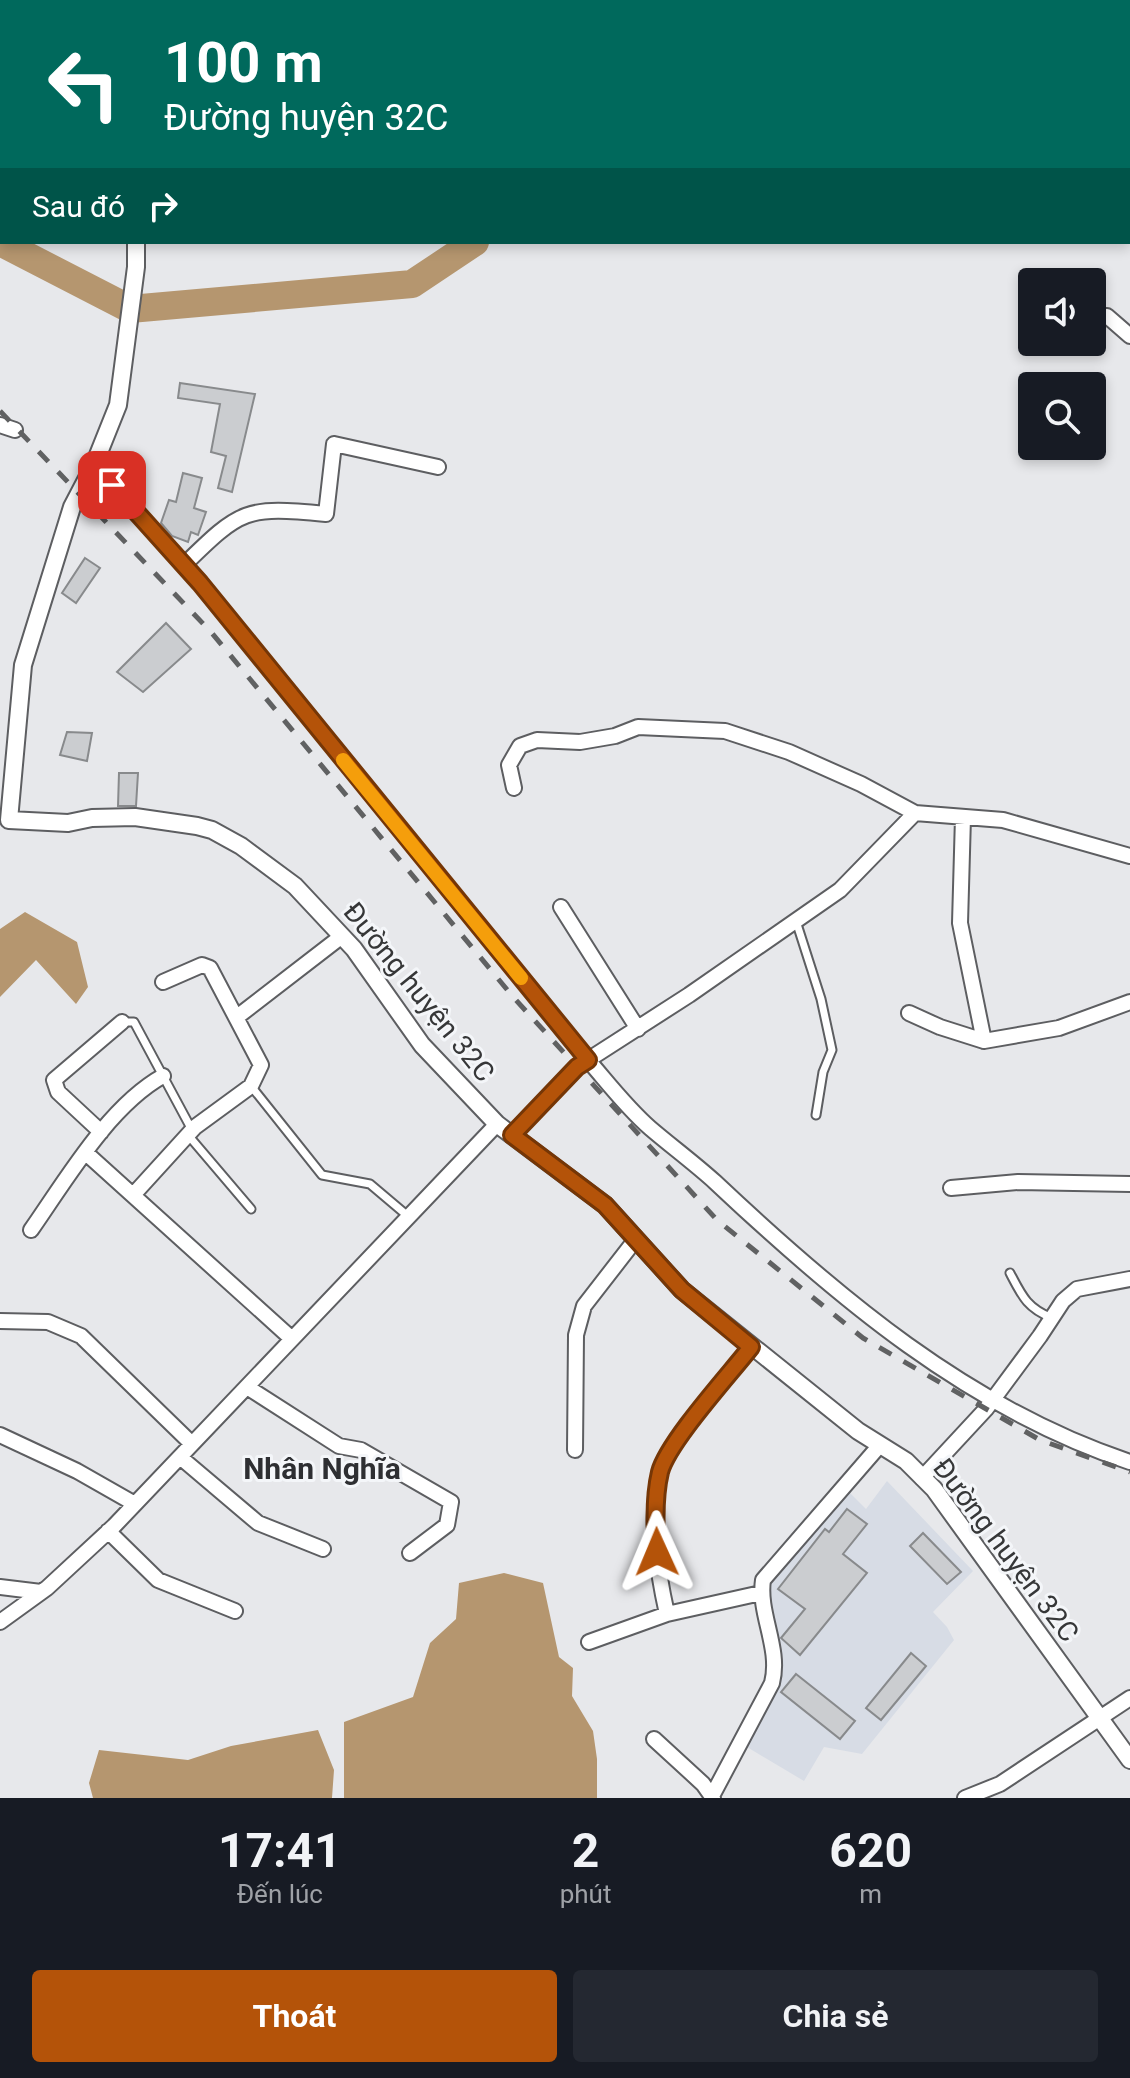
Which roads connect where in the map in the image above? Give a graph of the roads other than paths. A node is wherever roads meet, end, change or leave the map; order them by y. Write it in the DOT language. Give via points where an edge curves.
graph roads {
  1 [pos="136,244"];
  2 [pos="1107,316"];
  3 [pos="1130,336"];
  4 [pos="0,425"];
  5 [pos="15,430"];
  6 [pos="94,465"];
  7 [pos="438,467"];
  8 [pos="184,565"];
  9 [pos="514,788"];
  10 [pos="915,813"];
  11 [pos="963,817"];
  12 [pos="5,821"];
  13 [pos="1130,856"];
  14 [pos="561,907"];
  15 [pos="796,921"];
  16 [pos="342,936"];
  17 [pos="163,982"];
  18 [pos="1130,1002"];
  19 [pos="909,1013"];
  20 [pos="237,1017"];
  21 [pos="122,1022"];
  22 [pos="638,1029"];
  23 [pos="984,1041"];
  24 [pos="588,1060"];
  25 [pos="163,1076"];
  26 [pos="251,1086"];
  27 [pos="816,1115"];
  28 [pos="497,1124"];
  29 [pos="101,1132"];
  30 [pos="190,1132"];
  31 [pos="512,1135"];
  32 [pos="86,1153"];
  33 [pos="1130,1184"];
  34 [pos="951,1188"];
  35 [pos="134,1194"];
  36 [pos="251,1209"];
  37 [pos="409,1217"];
  38 [pos="31,1230"];
  39 [pos="636,1239"];
  40 [pos="1010,1273"];
  41 [pos="1130,1279"];
  42 [pos="1052,1318"];
  43 [pos="0,1321"];
  44 [pos="292,1339"];
  45 [pos="751,1347"];
  46 [pos="247,1387"];
  47 [pos="992,1402"];
  48 [pos="0,1435"];
  49 [pos="192,1444"];
  50 [pos="880,1445"];
  51 [pos="575,1450"];
  52 [pos="180,1457"];
  53 [pos="1130,1462"];
  54 [pos="922,1478"];
  55 [pos="135,1504"];
  56 [pos="108,1531"];
  57 [pos="323,1549"];
  58 [pos="410,1553"];
  59 [pos="0,1587"];
  60 [pos="41,1592"];
  61 [pos="761,1593"];
  62 [pos="235,1611"];
  63 [pos="667,1614"];
  64 [pos="0,1622"];
  65 [pos="589,1642"];
  66 [pos="1130,1698"];
  67 [pos="1098,1719"];
  68 [pos="654,1739"];
  69 [pos="1130,1760"];
  70 [pos="712,1797"];
  71 [pos="965,1798"];
  1 -- 6 [label="street, Đường huyện 32C" via="118,405"];
  2 -- 3 [label="street"];
  4 -- 5 [label="street"];
  6 -- 8 [label="street"];
  6 -- 12 [label="street, Đường huyện 32C" via="72,507 23,665"];
  7 -- 8 [label="street" via="334,444 326,514 248,513"];
  8 -- 24 [label="street"];
  9 -- 10 [label="street" via="509,765 520,746 537,740 580,742 638,727 725,731 789,752"];
  10 -- 11 [label="street"];
  10 -- 15 [label="street" via="840,890"];
  11 -- 13 [label="street" via="1003,820"];
  11 -- 23 [label="street" via="960,923"];
  12 -- 16 [label="street, Đường huyện 32C" via="135,817 212,830 295,886"];
  14 -- 22 [label="street"];
  15 -- 22 [label="street"];
  15 -- 27 [label="lane" via="832,1050"];
  16 -- 20 [label="street"];
  16 -- 28 [label="street, Đường huyện 32C" via="422,1045"];
  17 -- 20 [label="street" via="202,965 210,968"];
  18 -- 23 [label="street" via="1059,1028"];
  19 -- 23 [label="street"];
  20 -- 26 [label="street" via="261,1065"];
  21 -- 25 [label="lane" via="134,1022"];
  21 -- 29 [label="street" via="54,1080 58,1092"];
  22 -- 24 [label="street"];
  24 -- 31 [label="street"];
  24 -- 47 [label="street" via="647,1125 796,1258"];
  25 -- 29 [label="street" via="148,1084"];
  25 -- 30 [label="lane"];
  26 -- 30 [label="street"];
  26 -- 37 [label="lane" via="322,1175 370,1184"];
  28 -- 31 [label="street, Đường huyện 32C"];
  28 -- 37 [label="street"];
  29 -- 32 [label="street"];
  30 -- 35 [label="street"];
  30 -- 36 [label="lane"];
  31 -- 39 [label="street, Đường huyện 32C" via="605,1205"];
  32 -- 35 [label="street"];
  32 -- 38 [label="street"];
  33 -- 34 [label="street" via="1018,1182"];
  35 -- 44 [label="street"];
  37 -- 44 [label="street"];
  39 -- 45 [label="street, Đường huyện 32C" via="682,1290"];
  39 -- 51 [label="street" via="584,1306 576,1335"];
  40 -- 42 [label="lane" via="1029,1306"];
  41 -- 42 [label="street" via="1077,1289"];
  42 -- 47 [label="street"];
  43 -- 49 [label="street" via="48,1322 81,1336"];
  44 -- 46 [label="street"];
  45 -- 50 [label="street, Đường huyện 32C"];
  45 -- 63 [label="street" via="671,1449 660,1471 655,1528"];
  46 -- 49 [label="street"];
  46 -- 58 [label="street" via="339,1446 361,1450 451,1502 447,1525"];
  47 -- 53 [label="street"];
  47 -- 54 [label="street"];
  48 -- 55 [label="street"];
  49 -- 52 [label="street"];
  50 -- 54 [label="street, Đường huyện 32C"];
  50 -- 61 [label="street" via="769,1571"];
  52 -- 55 [label="street"];
  52 -- 57 [label="street" via="258,1523"];
  54 -- 67 [label="street, Đường huyện 32C"];
  55 -- 56 [label="street"];
  56 -- 60 [label="street"];
  56 -- 62 [label="street" via="158,1580"];
  59 -- 60 [label="street"];
  60 -- 64 [label="street"];
  61 -- 63 [label="street"];
  61 -- 70 [label="street" via="774,1673"];
  63 -- 65 [label="street"];
  66 -- 67 [label="street"];
  67 -- 69 [label="street, Đường huyện 32C"];
  67 -- 71 [label="street" via="1000,1784"];
  68 -- 70 [label="street"];
}
